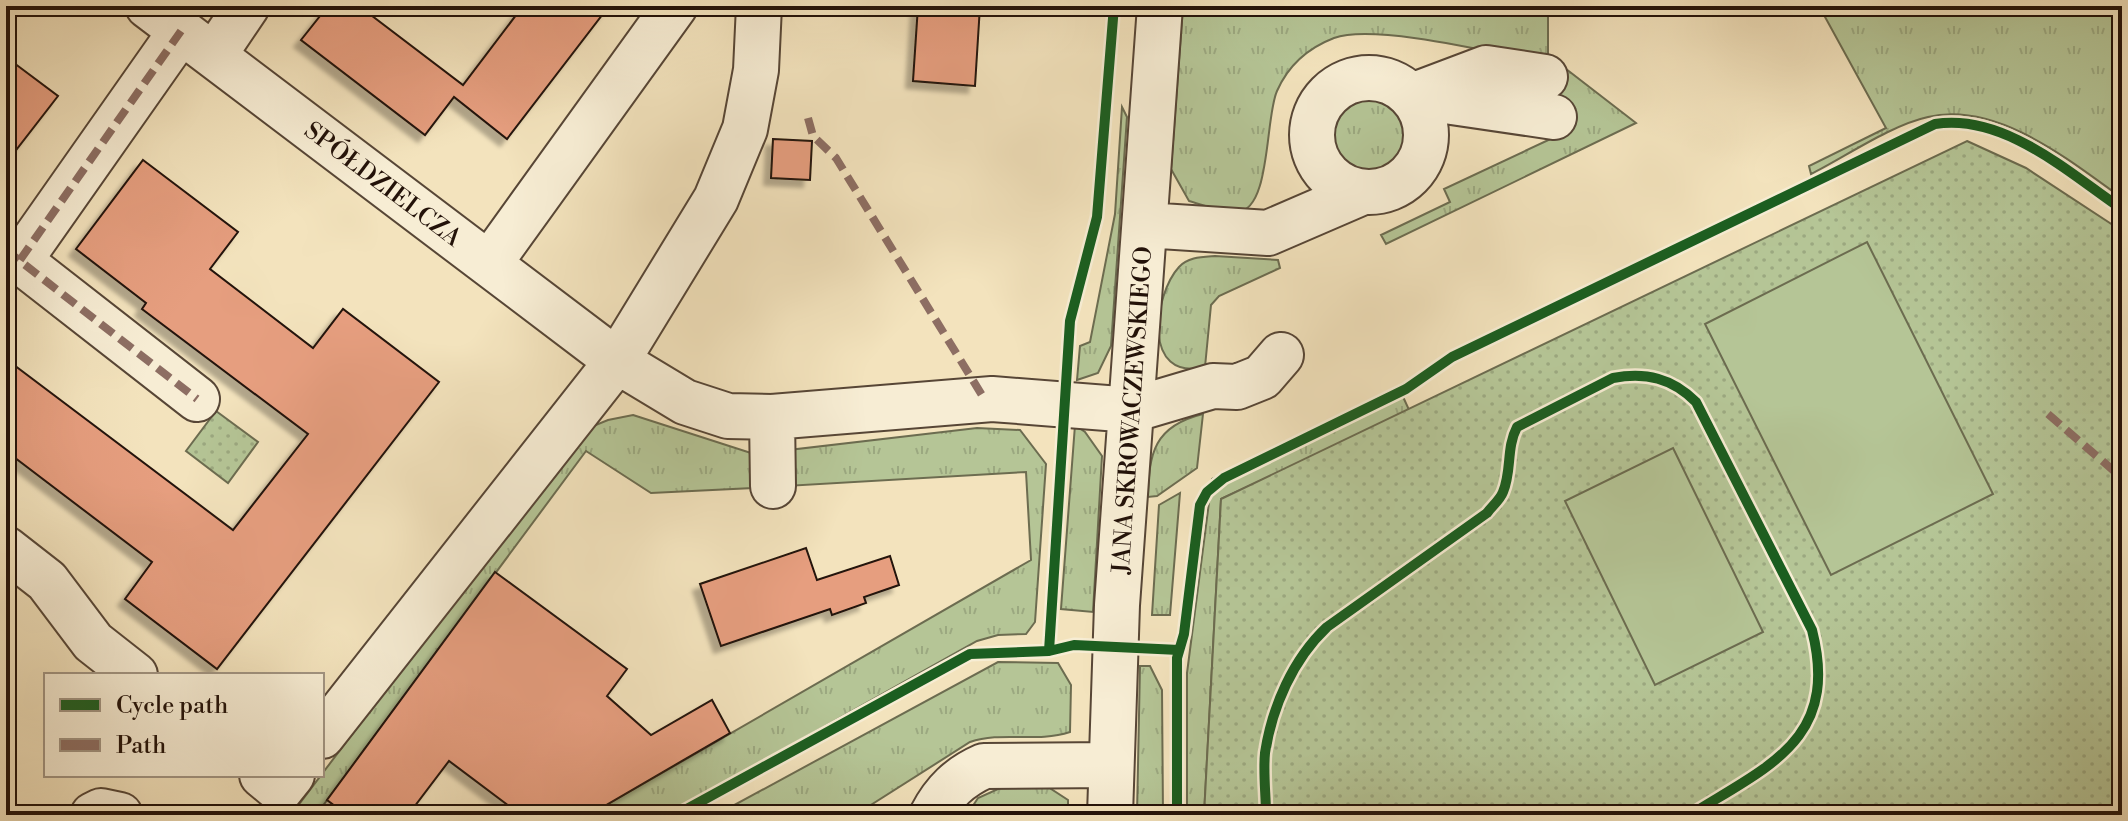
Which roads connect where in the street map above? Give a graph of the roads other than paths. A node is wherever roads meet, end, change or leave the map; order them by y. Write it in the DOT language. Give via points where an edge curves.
graph roads {
  1 [pos="247,6"];
  2 [pos="675,6"];
  3 [pos="759,6"];
  4 [pos="1160,6"];
  5 [pos="181,31"];
  6 [pos="1411,96"];
  7 [pos="1550,97"];
  8 [pos="1363,192"];
  9 [pos="1145,225"];
  10 [pos="13,255"];
  11 [pos="489,264"];
  12 [pos="617,361"];
  13 [pos="1213,386"];
  14 [pos="197,399"];
  15 [pos="1132,410"];
  16 [pos="772,417"];
  17 [pos="773,486"];
  18 [pos="6,549"];
  19 [pos="132,673"];
  20 [pos="324,733"];
  21 [pos="1111,765"];
  22 [pos="93,815"];
  23 [pos="120,815"];
  24 [pos="932,815"];
  25 [pos="1110,815"];
  1 -- 5 [label="street"];
  2 -- 11 [label="street"];
  3 -- 12 [label="street" via="756,70 745,129 716,199"];
  4 -- 9 [label="street, JANA SKROWACZEWSKIEGO"];
  5 -- 10 [label="street"];
  5 -- 11 [label="street, SPÓŁDZIELCZA"];
  6 -- 7 [label="street"];
  6 -- 8 [label="street" via="1426,132 1415,169 1401,183"];
  6 -- 8 [label="street" via="1395,84 1360,78 1342,84 1317,110 1312,145 1318,163 1345,187"];
  8 -- 9 [label="street" via="1268,233"];
  9 -- 15 [label="street, JANA SKROWACZEWSKIEGO"];
  10 -- 14 [label="street"];
  11 -- 12 [label="street, SPÓŁDZIELCZA"];
  12 -- 16 [label="street, SPÓŁDZIELCZA" via="685,402 728,416"];
  12 -- 20 [label="street"];
  13 -- 15 [label="street"];
  15 -- 16 [label="street, SPÓŁDZIELCZA" via="992,399"];
  15 -- 21 [label="street, JANA SKROWACZEWSKIEGO"];
  16 -- 17 [label="street"];
  18 -- 19 [label="street" via="47,581 93,642"];
  21 -- 24 [label="street" via="984,766 965,774 942,795"];
  21 -- 25 [label="street, JANA SKROWACZEWSKIEGO"];
  22 -- 23 [label="street"];
}
